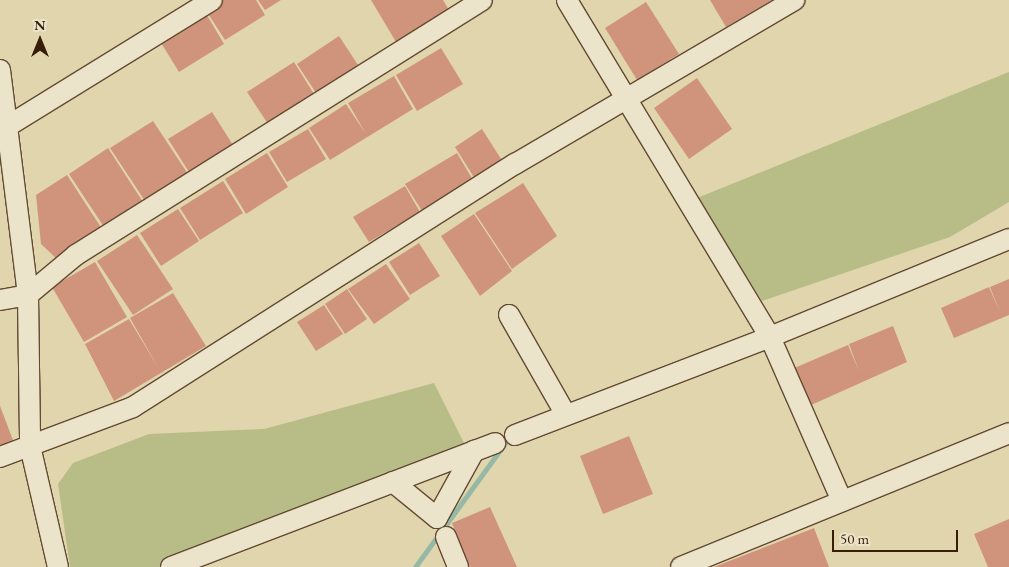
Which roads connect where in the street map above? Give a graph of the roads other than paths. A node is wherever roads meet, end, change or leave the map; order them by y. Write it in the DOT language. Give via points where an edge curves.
graph roads {
  1 [pos="212,0"];
  2 [pos="482,0"];
  3 [pos="567,0"];
  4 [pos="795,0"];
  5 [pos="0,70"];
  6 [pos="623,98"];
  7 [pos="4,130"];
  8 [pos="1009,239"];
  9 [pos="28,295"];
  10 [pos="0,300"];
  11 [pos="509,315"];
  12 [pos="770,337"];
  13 [pos="566,415"];
  14 [pos="1009,433"];
  15 [pos="515,435"];
  16 [pos="495,443"];
  17 [pos="30,446"];
  18 [pos="474,451"];
  19 [pos="0,457"];
  20 [pos="394,482"];
  21 [pos="842,501"];
  22 [pos="446,537"];
  23 [pos="58,567"];
  24 [pos="171,567"];
  25 [pos="458,567"];
  26 [pos="681,567"];
  1 -- 7 [label="street"];
  2 -- 9 [label="street" via="76,255"];
  3 -- 6 [label="street"];
  4 -- 6 [label="street"];
  5 -- 7 [label="street"];
  6 -- 12 [label="street"];
  6 -- 17 [label="street" via="133,408"];
  7 -- 9 [label="street"];
  8 -- 12 [label="street"];
  9 -- 10 [label="street"];
  9 -- 17 [label="street"];
  11 -- 13 [label="street"];
  12 -- 13 [label="street"];
  12 -- 21 [label="street"];
  13 -- 15 [label="street"];
  14 -- 21 [label="street"];
  16 -- 18 [label="street"];
  17 -- 19 [label="street"];
  17 -- 23 [label="street"];
  18 -- 20 [label="street"];
  18 -- 20 [label="street" via="437,518"];
  20 -- 24 [label="street"];
  21 -- 26 [label="street"];
  22 -- 25 [label="street"];
}
